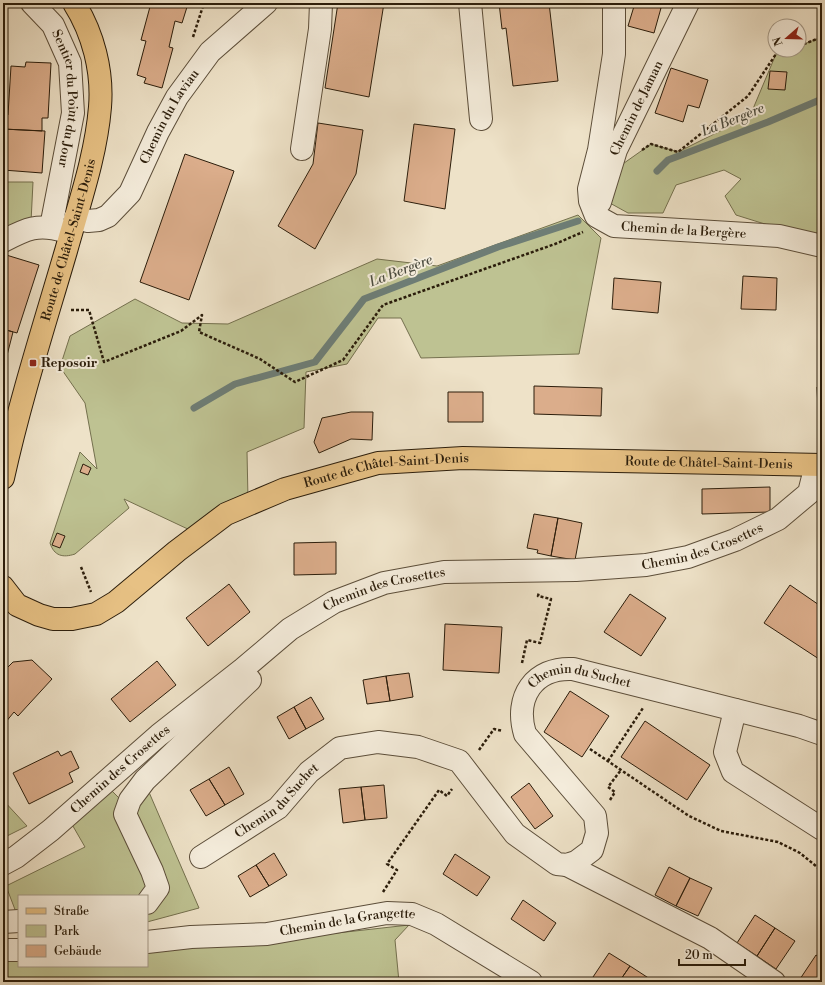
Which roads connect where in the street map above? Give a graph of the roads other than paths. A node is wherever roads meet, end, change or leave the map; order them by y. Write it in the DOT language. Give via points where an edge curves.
graph roads {
  1 [pos="32,3"];
  2 [pos="74,3"];
  3 [pos="266,3"];
  4 [pos="321,3"];
  5 [pos="470,3"];
  6 [pos="614,3"];
  7 [pos="688,3"];
  8 [pos="482,119"];
  9 [pos="302,149"];
  10 [pos="596,216"];
  11 [pos="66,226"];
  12 [pos="3,241"];
  13 [pos="822,246"];
  14 [pos="819,465"];
  15 [pos="3,478"];
  16 [pos="3,587"];
  17 [pos="274,642"];
  18 [pos="735,710"];
  19 [pos="822,734"];
  20 [pos="822,830"];
  21 [pos="201,858"];
  22 [pos="3,864"];
  23 [pos="566,865"];
  24 [pos="148,902"];
  25 [pos="18,920"];
  26 [pos="3,922"];
  27 [pos="148,942"];
  28 [pos="3,950"];
  29 [pos="18,950"];
  30 [pos="531,982"];
  31 [pos="774,982"];
  1 -- 11 [label="street, Sentier du Point du Jour" via="53,25 70,63 73,113"];
  2 -- 11 [label="main road, Route de Châtel-Saint-Denis" via="85,20 98,64 100,106 92,159"];
  3 -- 11 [label="street, Chemin du Laviau" via="210,52 177,97 130,194 108,216"];
  4 -- 9 [label="street" via="320,29"];
  5 -- 8 [label="street"];
  6 -- 10 [label="street" via="614,54 599,150 589,189 590,201"];
  7 -- 10 [label="street, Chemin de Jaman" via="616,150"];
  10 -- 13 [label="street, Chemin de la Bergère" via="614,226 779,236"];
  11 -- 12 [label="street, Chemin du Laviau" via="26,229"];
  11 -- 15 [label="main road, Route de Châtel-Saint-Denis"];
  14 -- 16 [label="main road, Route de Châtel-Saint-Denis" via="463,458 378,463 285,489 226,514 116,602 96,614 72,619 39,615 17,605"];
  14 -- 17 [label="street, Chemin des Crosettes" via="809,493 778,519 735,540 688,557 646,565 576,570 444,572 384,583 334,602"];
  17 -- 22 [label="street, Chemin des Crosettes" via="159,735 32,846"];
  17 -- 24 [label="street" via="274,656 145,780 130,800 125,814 158,888"];
  18 -- 19 [label="street, Chemin du Suchet"];
  18 -- 20 [label="street" via="725,752 733,772"];
  18 -- 23 [label="street, Chemin du Suchet" via="573,669 552,671 539,678 523,700 522,723 526,734 590,808 596,820 597,833 592,850 585,857"];
  21 -- 23 [label="street, Chemin du Suchet" via="278,808 309,772 340,748 378,742 418,747 459,761 515,834 556,864"];
  23 -- 31 [label="street, Chemin du Suchet" via="710,938"];
  25 -- 26 [label="street"];
  27 -- 30 [label="street, Chemin de la Grangette" via="191,937 267,934 387,913 412,914 436,924"];
  28 -- 29 [label="street"];
}
